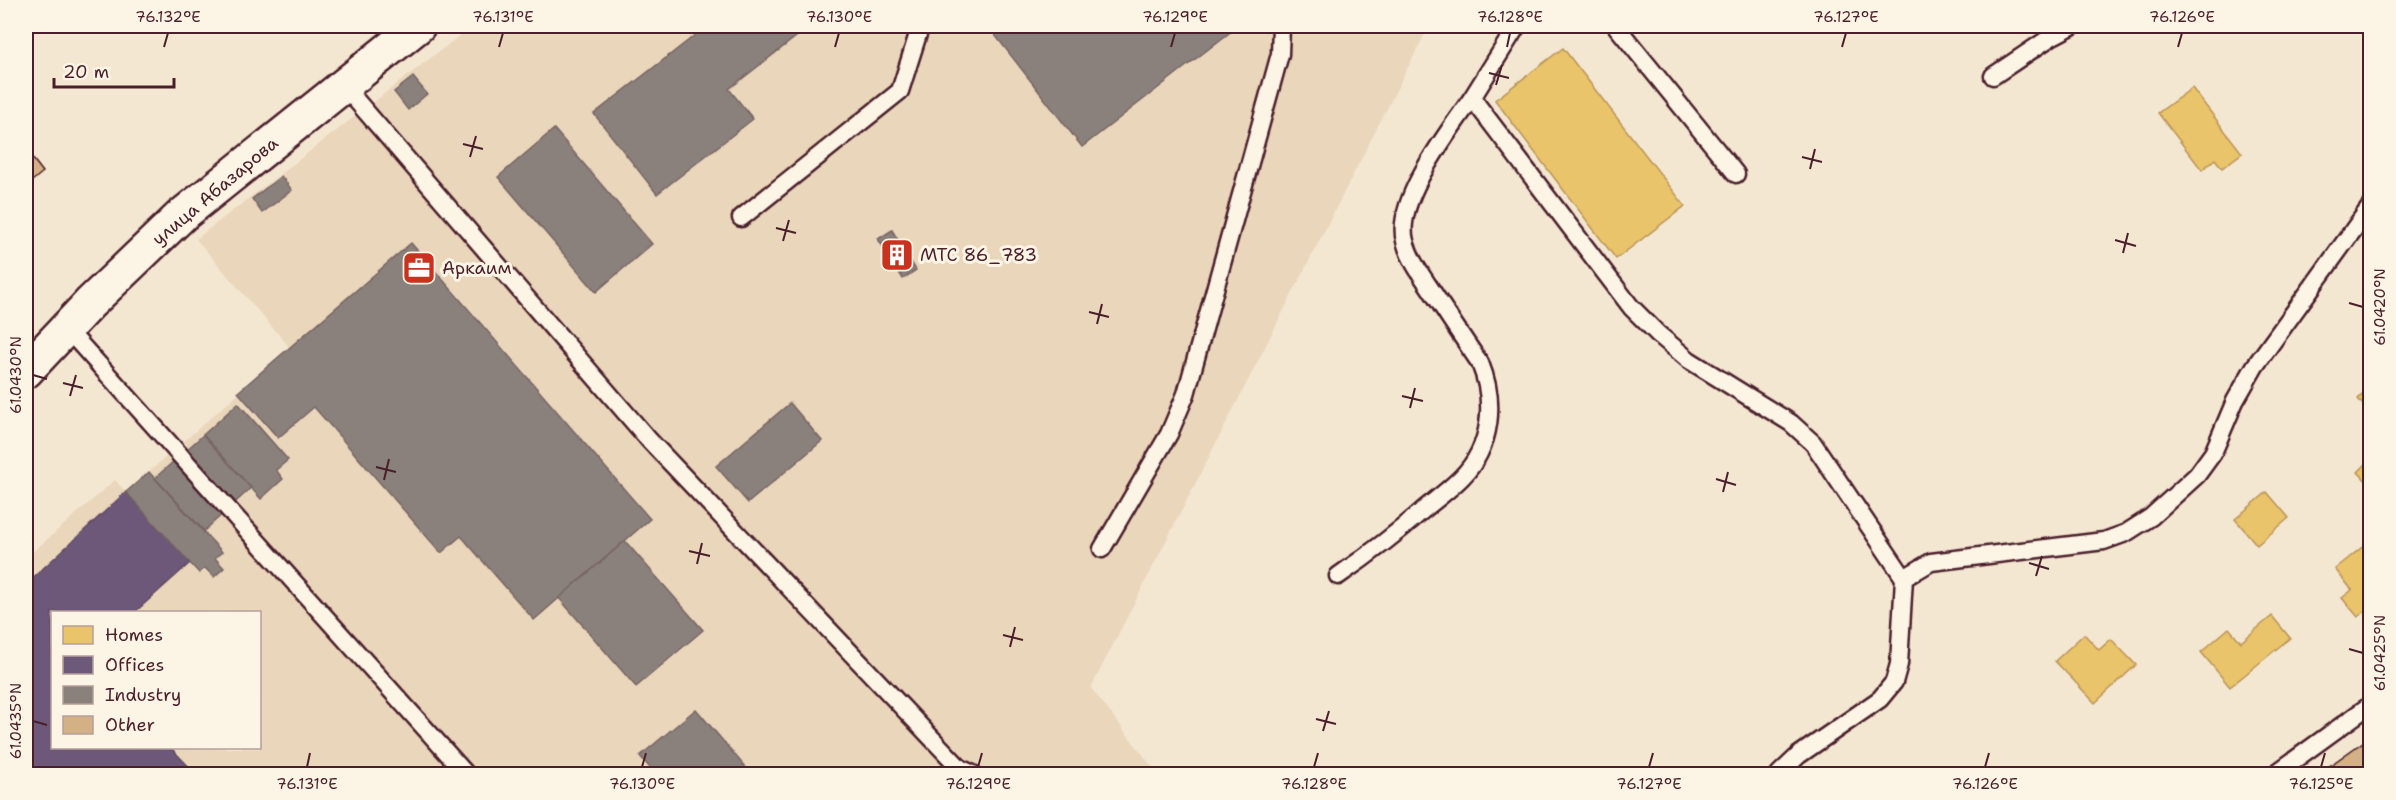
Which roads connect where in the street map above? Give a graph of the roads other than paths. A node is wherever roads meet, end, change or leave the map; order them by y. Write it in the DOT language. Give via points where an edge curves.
graph roads {
  1 [pos="418,26"];
  2 [pos="918,26"];
  3 [pos="1281,26"];
  4 [pos="1517,26"];
  5 [pos="1616,26"];
  6 [pos="2072,26"];
  7 [pos="1993,76"];
  8 [pos="343,85"];
  9 [pos="1472,98"];
  10 [pos="1736,174"];
  11 [pos="2370,207"];
  12 [pos="741,218"];
  13 [pos="66,328"];
  14 [pos="26,371"];
  15 [pos="1102,549"];
  16 [pos="1338,576"];
  17 [pos="1904,578"];
  18 [pos="2370,705"];
  19 [pos="466,774"];
  20 [pos="973,774"];
  21 [pos="1779,774"];
  22 [pos="2276,774"];
  1 -- 8 [label="street, улица Абазарова"];
  2 -- 12 [label="lane" via="900,91"];
  3 -- 15 [label="lane" via="1280,54 1186,394 1169,434"];
  4 -- 9 [label="lane"];
  5 -- 10 [label="lane"];
  6 -- 7 [label="lane"];
  8 -- 13 [label="street, улица Абазарова" via="181,216"];
  8 -- 20 [label="lane" via="649,440 960,768"];
  9 -- 16 [label="lane" via="1415,188 1405,215 1404,239 1411,260 1480,363 1491,404 1487,430 1479,453 1462,477 1389,540"];
  9 -- 17 [label="lane" via="1631,307 1689,360 1791,423 1813,443"];
  11 -- 17 [label="lane" via="2255,366 2213,453 2197,476 2151,517 2104,541 1931,562"];
  13 -- 14 [label="street, улица Абазарова"];
  13 -- 19 [label="lane"];
  17 -- 21 [label="lane" via="1899,664 1894,682 1880,699 1799,755"];
  18 -- 22 [label="lane"];
}
